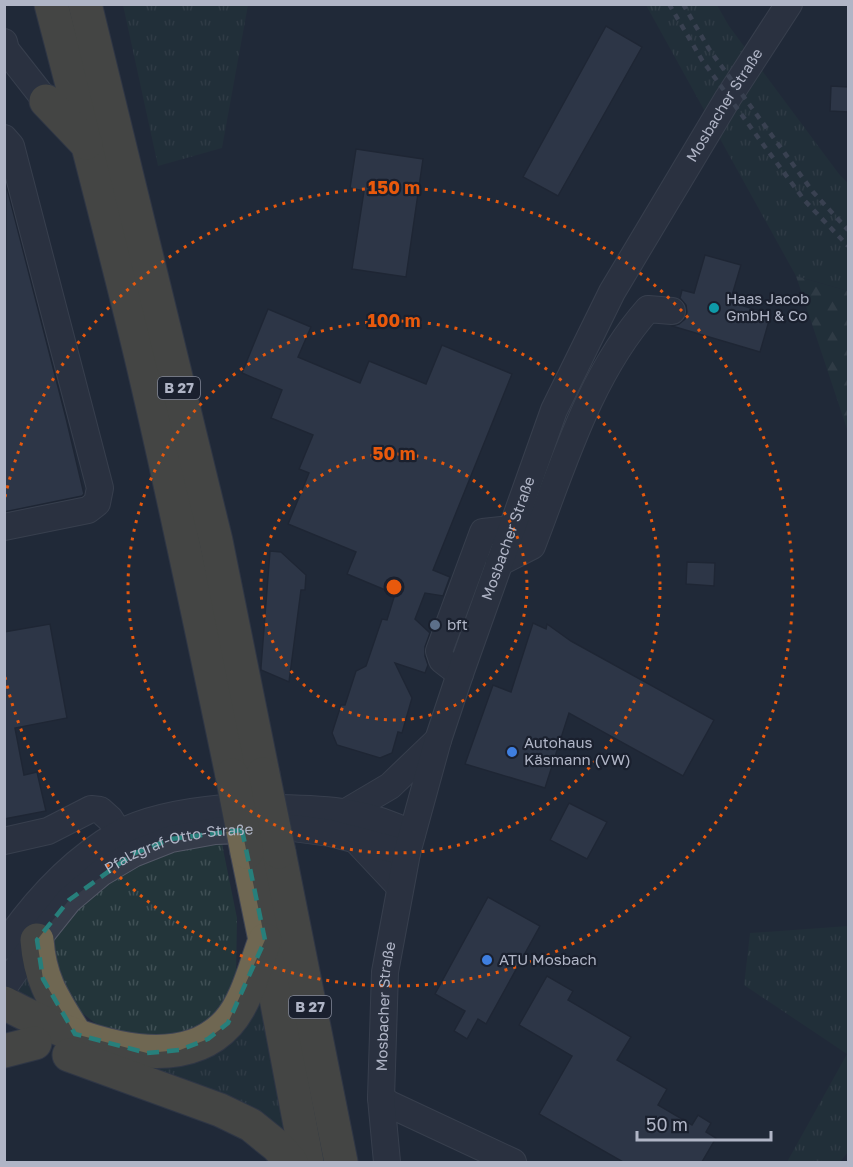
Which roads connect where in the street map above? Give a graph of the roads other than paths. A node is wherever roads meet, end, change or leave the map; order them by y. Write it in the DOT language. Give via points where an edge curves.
graph roads {
  1 [pos="51,4"];
  2 [pos="86,4"];
  3 [pos="789,4"];
  4 [pos="4,42"];
  5 [pos="46,101"];
  6 [pos="4,138"];
  7 [pos="89,146"];
  8 [pos="672,311"];
  9 [pos="4,526"];
  10 [pos="511,529"];
  11 [pos="499,563"];
  12 [pos="460,674"];
  13 [pos="438,740"];
  14 [pos="346,812"];
  15 [pos="119,833"];
  16 [pos="354,839"];
  17 [pos="4,841"];
  18 [pos="410,843"];
  19 [pos="399,886"];
  20 [pos="21,929"];
  21 [pos="265,940"];
  22 [pos="4,946"];
  23 [pos="4,987"];
  24 [pos="4,1003"];
  25 [pos="4,1027"];
  26 [pos="75,1034"];
  27 [pos="20,1047"];
  28 [pos="381,1098"];
  29 [pos="291,1162"];
  30 [pos="307,1162"];
  31 [pos="340,1162"];
  32 [pos="387,1162"];
  33 [pos="513,1162"];
  1 -- 7 [label="highway, B 27"];
  2 -- 31 [label="highway, B 27, bridge" via="216,541"];
  3 -- 10 [label="street, Mosbacher Straße" via="612,292 554,410"];
  4 -- 5 [label="street" via="6,50"];
  5 -- 7 [label="highway"];
  6 -- 9 [label="street" via="11,147 100,488 98,502 88,510"];
  7 -- 21 [label="highway, B 27, bridge" via="184,549"];
  8 -- 11 [label="street" via="648,309 629,330 602,373 532,546"];
  10 -- 11 [label="street, Mosbacher Straße"];
  10 -- 12 [label="street" via="483,532 439,651 442,660"];
  11 -- 12 [label="street, Mosbacher Straße"];
  12 -- 13 [label="street, Mosbacher Straße"];
  13 -- 14 [label="street" via="390,786"];
  13 -- 18 [label="street, Mosbacher Straße"];
  14 -- 15 [label="street, Pfalzgraf-Otto-Straße" via="225,808 158,819"];
  14 -- 18 [label="street, Pfalzgraf-Otto-Straße" via="378,818"];
  15 -- 17 [label="street" via="100,810 92,809 48,831"];
  15 -- 20 [label="street, Pfalzgraf-Otto-Straße" via="86,855 53,885"];
  16 -- 18 [label="street, Pfalzgraf-Otto-Straße"];
  16 -- 19 [label="street"];
  16 -- 20 [label="street, Pfalzgraf-Otto-Straße" via="293,828 215,831 171,839 133,854 101,873 69,900"];
  18 -- 19 [label="street, Mosbacher Straße"];
  19 -- 28 [label="street, Mosbacher Straße" via="385,972"];
  20 -- 22 [label="street, Pfalzgraf-Otto-Straße"];
  20 -- 23 [label="street, Pfalzgraf-Otto-Straße"];
  20 -- 26 [label="highway" via="49,993"];
  21 -- 26 [label="highway" via="242,1000 228,1023 208,1039 180,1050 147,1053 111,1047"];
  21 -- 30 [label="highway, B 27"];
  24 -- 26 [label="highway"];
  25 -- 27 [label="highway"];
  27 -- 29 [label="highway" via="220,1110 251,1125"];
  28 -- 32 [label="street, Mosbacher Straße"];
  28 -- 33 [label="street"];
}
